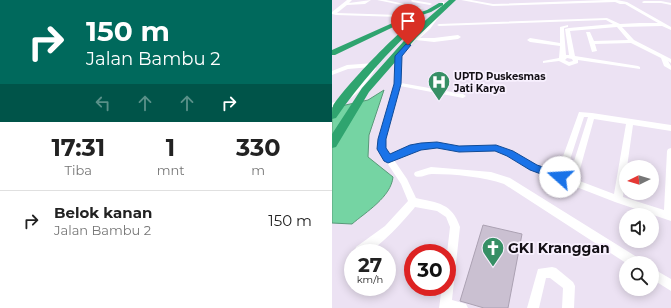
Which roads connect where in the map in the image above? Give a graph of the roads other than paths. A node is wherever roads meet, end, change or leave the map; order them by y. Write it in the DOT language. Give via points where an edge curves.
graph roads {
  1 [pos="369,0"];
  2 [pos="379,0"];
  3 [pos="410,0"];
  4 [pos="453,0"];
  5 [pos="463,0"];
  6 [pos="474,0"];
  7 [pos="614,0"];
  8 [pos="350,1"];
  9 [pos="443,1"];
  10 [pos="627,1"];
  11 [pos="644,2"];
  12 [pos="420,3"];
  13 [pos="479,3"];
  14 [pos="671,4"];
  15 [pos="404,5"];
  16 [pos="332,6"];
  17 [pos="340,7"];
  18 [pos="344,14"];
  19 [pos="400,16"];
  20 [pos="408,18"];
  21 [pos="652,19"];
  22 [pos="617,24"];
  23 [pos="661,24"];
  24 [pos="439,25"];
  25 [pos="671,29"];
  26 [pos="588,33"];
  27 [pos="458,38"];
  28 [pos="417,39"];
  29 [pos="530,40"];
  30 [pos="632,41"];
  31 [pos="592,43"];
  32 [pos="562,45"];
  33 [pos="332,47"];
  34 [pos="594,51"];
  35 [pos="332,53"];
  36 [pos="663,57"];
  37 [pos="562,58"];
  38 [pos="573,58"];
  39 [pos="671,61"];
  40 [pos="545,62"];
  41 [pos="375,65"];
  42 [pos="638,68"];
  43 [pos="671,68"];
  44 [pos="332,73"];
  45 [pos="398,84"];
  46 [pos="462,96"];
  47 [pos="332,105"];
  48 [pos="332,115"];
  49 [pos="592,115"];
  50 [pos="630,121"];
  51 [pos="671,128"];
  52 [pos="332,144"];
  53 [pos="671,151"];
  54 [pos="388,159"];
  55 [pos="418,174"];
  56 [pos="560,177"];
  57 [pos="572,181"];
  58 [pos="618,200"];
  59 [pos="413,202"];
  60 [pos="670,217"];
  61 [pos="371,244"];
  62 [pos="625,256"];
  63 [pos="659,277"];
  64 [pos="671,285"];
  65 [pos="445,306"];
  66 [pos="462,308"];
  67 [pos="533,308"];
  68 [pos="568,308"];
  1 -- 8 [label="street" via="365,4"];
  2 -- 15 [label="street"];
  3 -- 12 [label="street"];
  3 -- 15 [label="street"];
  4 -- 52 [label="highway" via="414,35 369,84"];
  5 -- 13 [label="street"];
  6 -- 13 [label="street"];
  7 -- 10 [label="street"];
  7 -- 13 [label="street"];
  8 -- 17 [label="street"];
  8 -- 18 [label="street"];
  9 -- 12 [label="highway"];
  9 -- 20 [label="highway" via="429,11"];
  9 -- 28 [label="street" via="444,7"];
  9 -- 48 [label="highway" via="375,61"];
  10 -- 21 [label="street"];
  11 -- 14 [label="street"];
  12 -- 15 [label="street"];
  12 -- 19 [label="highway"];
  16 -- 17 [label="street"];
  17 -- 18 [label="street" via="334,13"];
  18 -- 19 [label="street"];
  19 -- 33 [label="highway"];
  20 -- 35 [label="highway"];
  20 -- 41 [label="street" via="415,24 413,28"];
  21 -- 22 [label="street"];
  21 -- 23 [label="street"];
  22 -- 23 [label="street"];
  22 -- 24 [label="street" via="604,19"];
  22 -- 30 [label="street"];
  22 -- 32 [label="street" via="563,27"];
  22 -- 38 [label="street" via="568,29"];
  23 -- 25 [label="street"];
  26 -- 31 [label="street"];
  27 -- 28 [label="street"];
  28 -- 45 [label="street" via="398,56"];
  29 -- 32 [label="street"];
  30 -- 31 [label="street"];
  30 -- 36 [label="street"];
  31 -- 34 [label="street"];
  32 -- 37 [label="street"];
  36 -- 39 [label="street"];
  36 -- 43 [label="street" via="666,65"];
  37 -- 38 [label="street" via="563,62 569,64 575,63"];
  37 -- 40 [label="street"];
  38 -- 42 [label="street"];
  41 -- 44 [label="street" via="347,67"];
  41 -- 47 [label="street" via="362,85 350,97"];
  45 -- 46 [label="street"];
  45 -- 54 [label="street" via="382,139 382,149"];
  49 -- 50 [label="street"];
  49 -- 56 [label="street" via="581,114"];
  49 -- 57 [label="street"];
  50 -- 51 [label="street"];
  50 -- 58 [label="street"];
  53 -- 60 [label="street"];
  54 -- 56 [label="street" via="421,146 496,148 533,167"];
  54 -- 59 [label="street" via="404,182"];
  55 -- 62 [label="street" via="431,170 491,176 507,181"];
  56 -- 57 [label="street"];
  57 -- 58 [label="street"];
  58 -- 60 [label="street"];
  59 -- 61 [label="street" via="399,221"];
  59 -- 65 [label="street" via="445,209 453,218 455,227"];
  63 -- 64 [label="street"];
  65 -- 66 [label="street"];
  67 -- 68 [label="street" via="542,272 552,272 569,286"];
}
